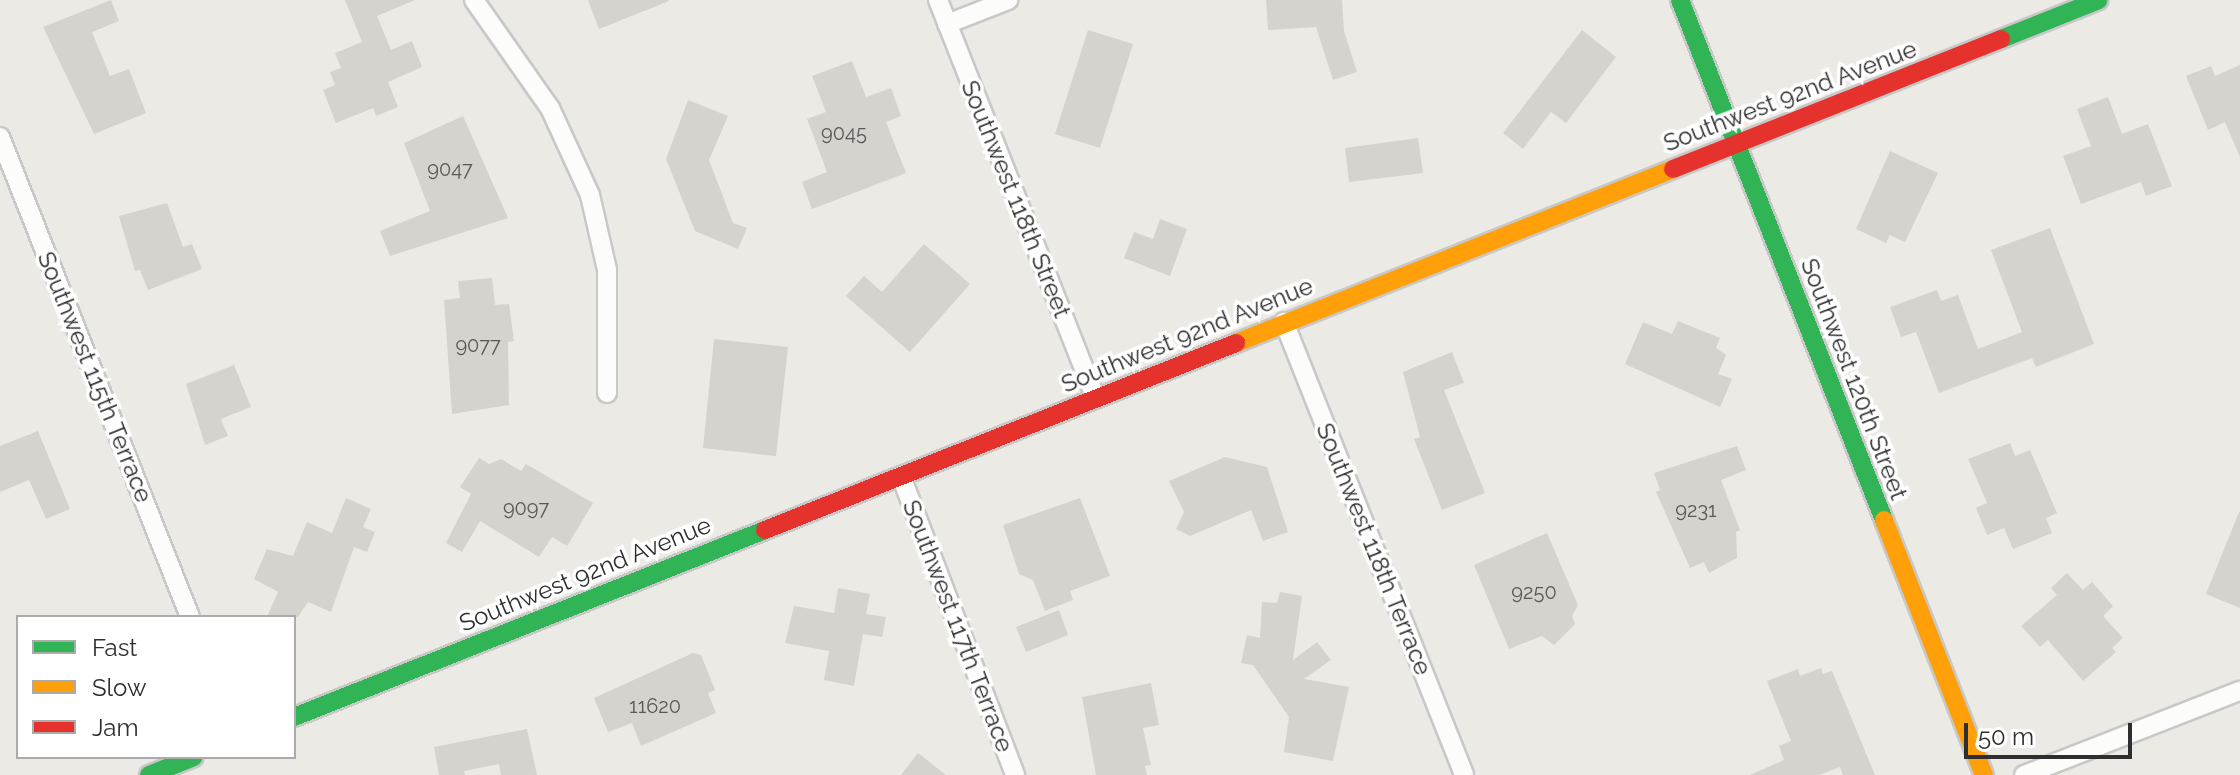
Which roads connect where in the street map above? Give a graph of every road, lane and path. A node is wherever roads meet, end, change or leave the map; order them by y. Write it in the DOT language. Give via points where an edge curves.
graph roads {
  1 [pos="474,0"];
  2 [pos="938,0"];
  3 [pos="1008,0"];
  4 [pos="1680,0"];
  5 [pos="2099,0"];
  6 [pos="947,24"];
  7 [pos="0,137"];
  8 [pos="1736,143"];
  9 [pos="1284,322"];
  10 [pos="607,393"];
  11 [pos="1095,397"];
  12 [pos="901,476"];
  13 [pos="189,615"];
  14 [pos="2240,691"];
  15 [pos="296,716"];
  16 [pos="189,759"];
  17 [pos="149,775"];
  18 [pos="1015,775"];
  19 [pos="1464,775"];
  20 [pos="1984,775"];
  21 [pos="2024,775"];
  1 -- 10 [label="street" via="550,108 590,195 607,270"];
  2 -- 6 [label="street, Southwest 118th Street"];
  3 -- 6 [label="street"];
  4 -- 8 [label="street, Southwest 120th Street"];
  5 -- 8 [label="street, Southwest 92nd Avenue"];
  6 -- 11 [label="street, Southwest 118th Street"];
  7 -- 13 [label="street, Southwest 115th Terrace"];
  8 -- 9 [label="street, Southwest 92nd Avenue"];
  8 -- 20 [label="street, Southwest 120th Street"];
  9 -- 11 [label="street, Southwest 92nd Avenue"];
  9 -- 19 [label="street, Southwest 118th Terrace"];
  11 -- 12 [label="street, Southwest 92nd Avenue"];
  12 -- 15 [label="street, Southwest 92nd Avenue"];
  12 -- 18 [label="street, Southwest 117th Terrace"];
  14 -- 21 [label="street"];
  16 -- 17 [label="street"];
}
